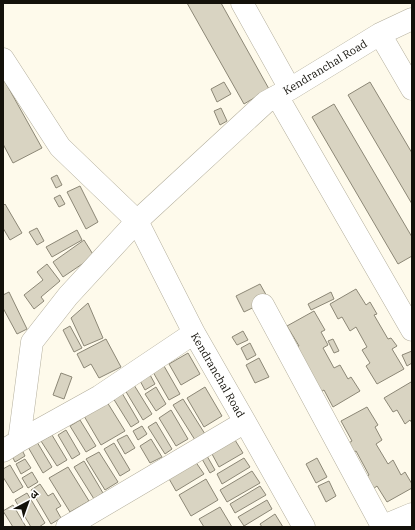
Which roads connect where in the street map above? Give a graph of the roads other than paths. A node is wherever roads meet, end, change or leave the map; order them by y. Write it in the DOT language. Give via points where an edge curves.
graph roads {
  1 [pos="242,3"];
  2 [pos="412,19"];
  3 [pos="380,34"];
  4 [pos="3,59"];
  5 [pos="412,89"];
  6 [pos="283,92"];
  7 [pos="137,221"];
  8 [pos="263,305"];
  9 [pos="412,330"];
  10 [pos="194,333"];
  11 [pos="245,422"];
  12 [pos="11,446"];
  13 [pos="412,514"];
  14 [pos="67,527"];
  15 [pos="304,527"];
  16 [pos="382,527"];
  1 -- 6 [label="street"];
  2 -- 3 [label="street, Kendranchal Road"];
  3 -- 5 [label="street"];
  3 -- 6 [label="street, Kendranchal Road"];
  4 -- 7 [label="street" via="60,147"];
  6 -- 7 [label="street, Kendranchal Road" via="266,102"];
  6 -- 9 [label="street"];
  7 -- 10 [label="street, Kendranchal Road"];
  7 -- 12 [label="street, Kendranchal Road" via="68,296 32,342"];
  8 -- 16 [label="street"];
  10 -- 11 [label="street, Kendranchal Road"];
  10 -- 12 [label="street" via="100,396"];
  11 -- 14 [label="street"];
  11 -- 15 [label="street, Kendranchal Road"];
  13 -- 16 [label="street"];
}
